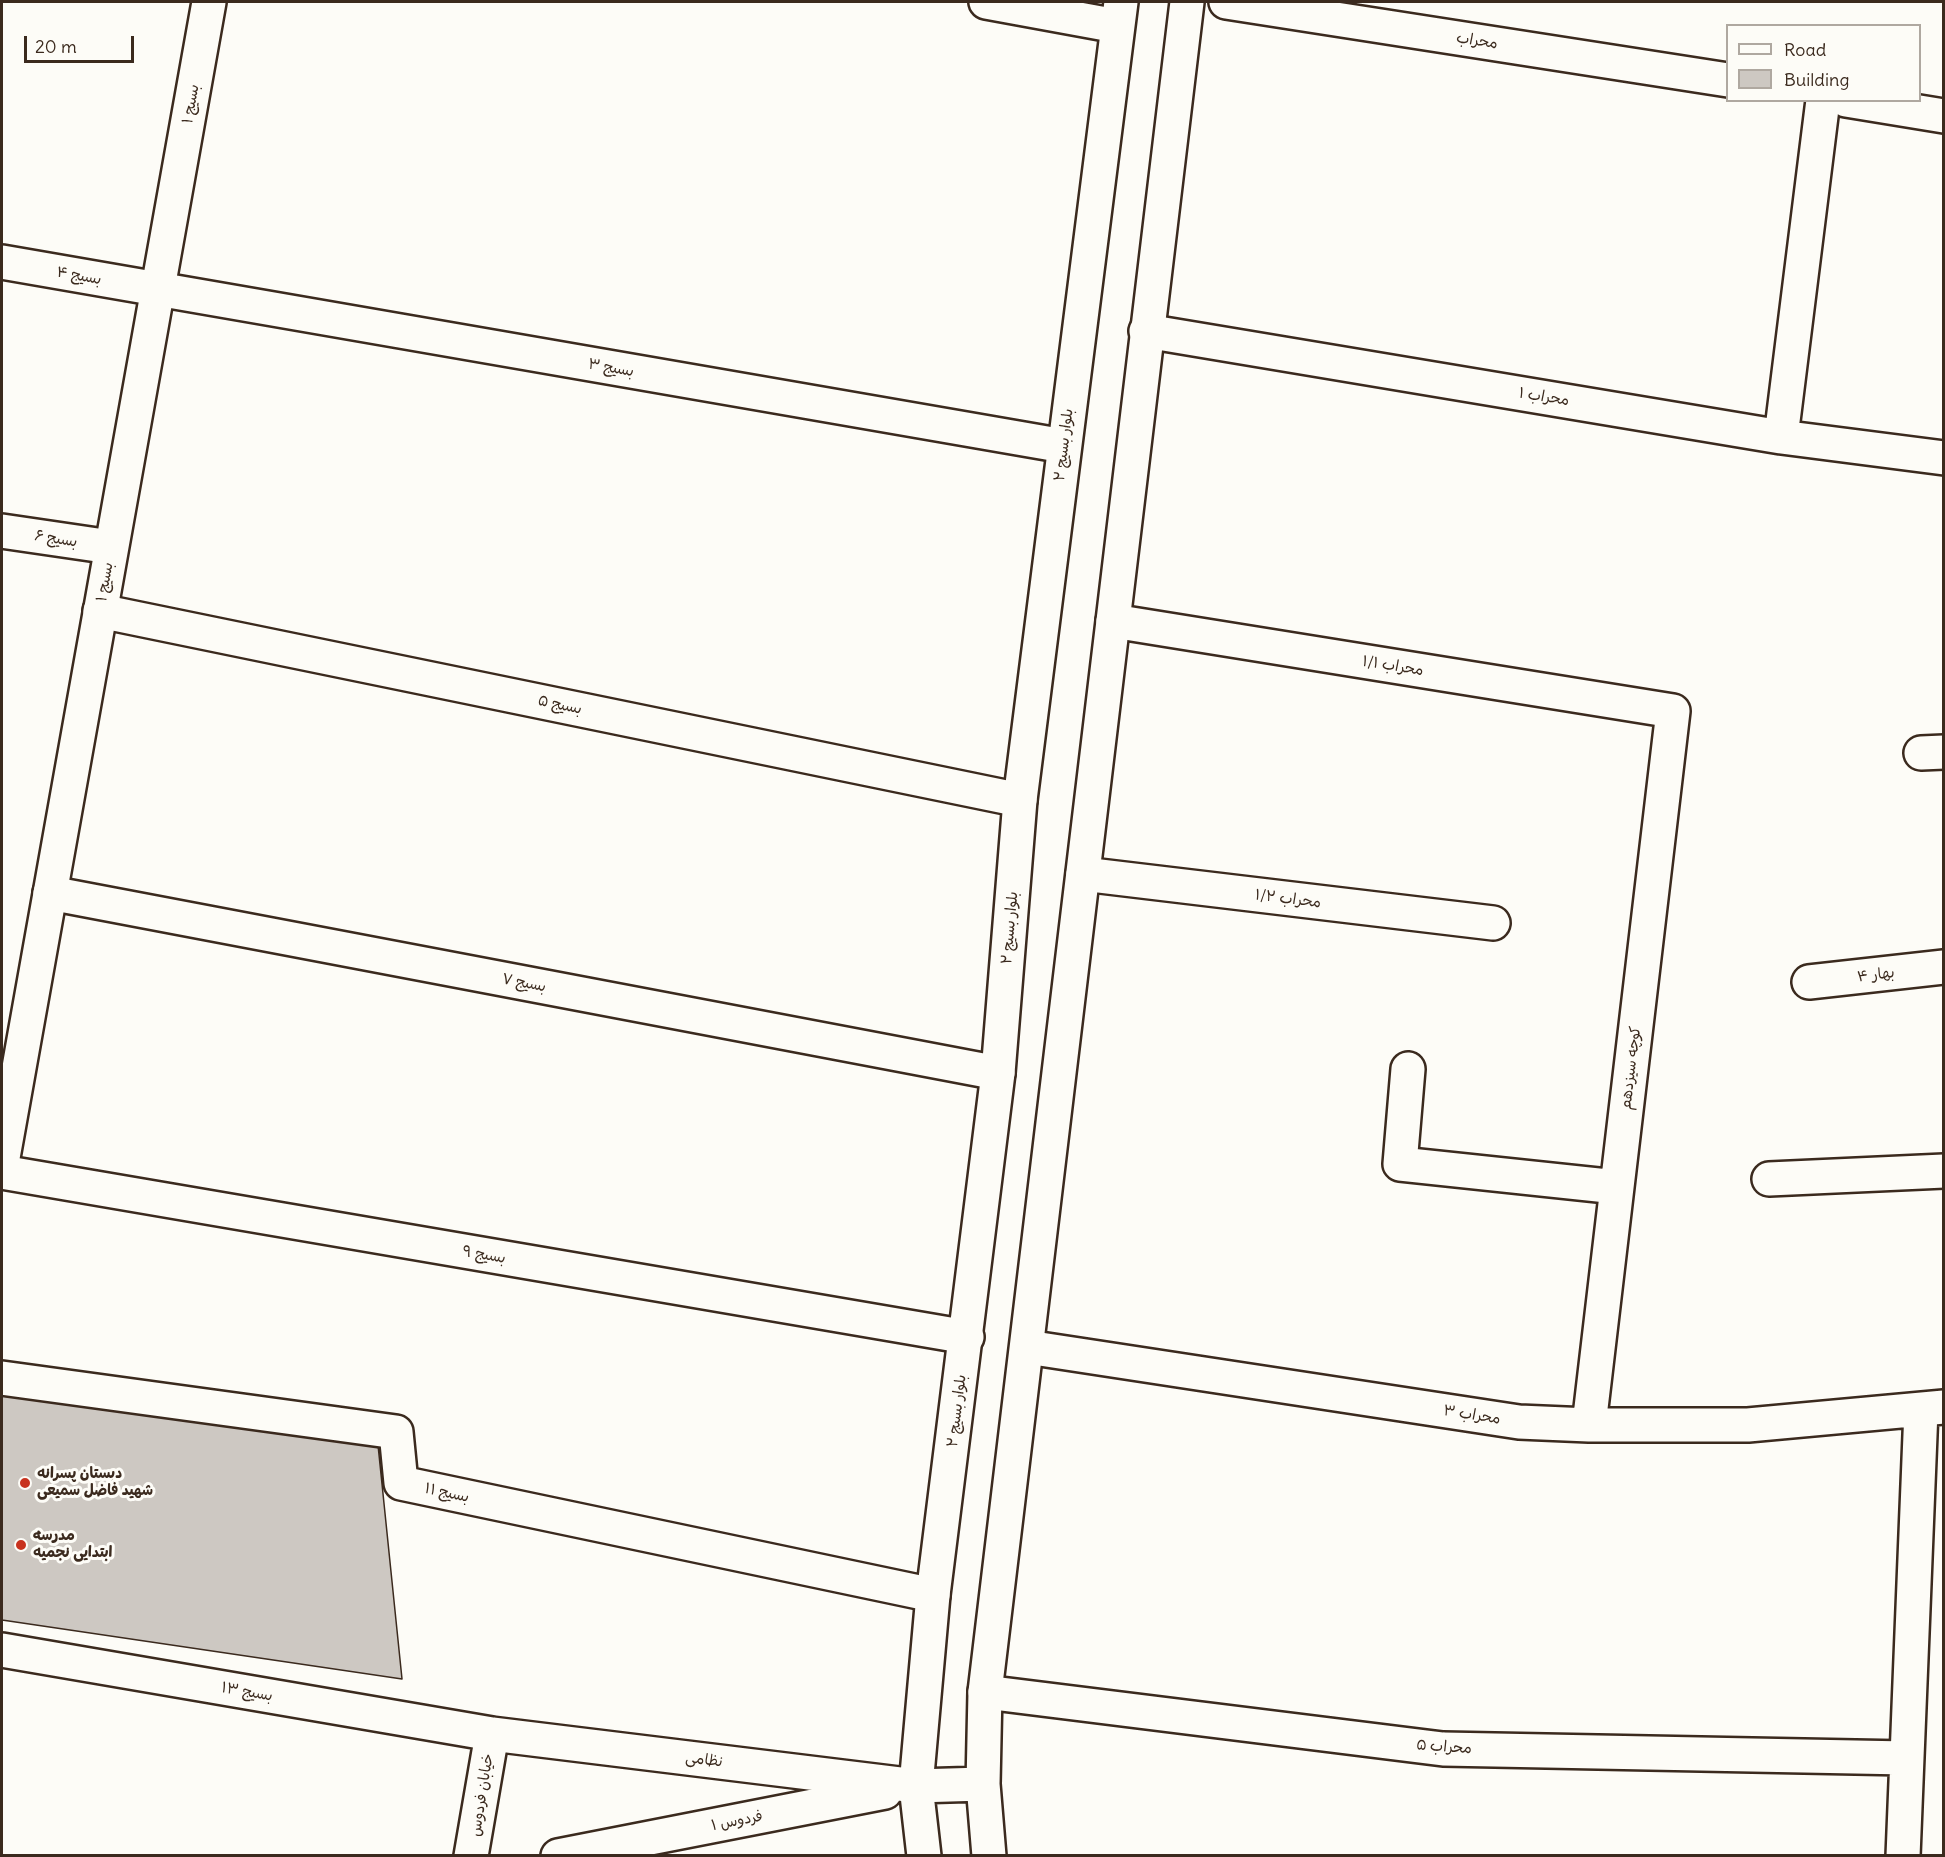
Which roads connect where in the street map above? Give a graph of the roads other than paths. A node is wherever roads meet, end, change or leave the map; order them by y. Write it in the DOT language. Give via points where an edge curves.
graph roads {
  1 [pos="209,2"];
  2 [pos="986,2"];
  3 [pos="1187,2"];
  4 [pos="1226,2"];
  5 [pos="1119,14"];
  6 [pos="1726,80"];
  7 [pos="1823,102"];
  8 [pos="1858,102"];
  9 [pos="1944,117"];
  10 [pos="2,262"];
  11 [pos="157,290"];
  12 [pos="1146,331"];
  13 [pos="1781,437"];
  14 [pos="1064,446"];
  15 [pos="1944,458"];
  16 [pos="2,531"];
  17 [pos="111,547"];
  18 [pos="100,611"];
  19 [pos="1113,621"];
  20 [pos="1673,711"];
  21 [pos="1020,800"];
  22 [pos="1083,874"];
  23 [pos="50,893"];
  24 [pos="1493,923"];
  25 [pos="1944,967"];
  26 [pos="1809,982"];
  27 [pos="1408,1069"];
  28 [pos="998,1073"];
  29 [pos="7,1099"];
  30 [pos="2,1163"];
  31 [pos="1944,1171"];
  32 [pos="2,1172"];
  33 [pos="1769,1179"];
  34 [pos="1617,1187"];
  35 [pos="967,1337"];
  36 [pos="1027,1347"];
  37 [pos="2,1378"];
  38 [pos="1932,1409"];
  39 [pos="1589,1425"];
  40 [pos="933,1595"];
  41 [pos="2,1650"];
  42 [pos="985,1692"];
  43 [pos="492,1734"];
  44 [pos="1907,1758"];
  45 [pos="983,1784"];
  46 [pos="916,1786"];
  47 [pos="471,1856"];
  48 [pos="558,1856"];
  49 [pos="924,1856"];
  50 [pos="989,1856"];
  51 [pos="1903,1856"];
  1 -- 11 [label="street, بسیج ۱"];
  2 -- 5 [label="street"];
  3 -- 12 [label="street"];
  4 -- 6 [label="street, محراب"];
  5 -- 14 [label="street, بلوار بسیج ۲"];
  7 -- 13 [label="street"];
  8 -- 9 [label="street"];
  10 -- 11 [label="street, ۴ بسیج"];
  11 -- 14 [label="street, ۳ بسیج"];
  11 -- 17 [label="street, بسیج ۱"];
  12 -- 13 [label="street, محراب ۱"];
  12 -- 19 [label="street"];
  13 -- 15 [label="street, محراب ۱"];
  14 -- 21 [label="street, بلوار بسیج ۲"];
  16 -- 17 [label="street, ۶ بسیج"];
  17 -- 18 [label="street, بسیج ۱"];
  18 -- 21 [label="street, ۵ بسیج"];
  18 -- 23 [label="street, بسیج ۱"];
  19 -- 20 [label="street, محراب ۱/۱"];
  19 -- 22 [label="street"];
  20 -- 34 [label="street, کوچه سیزدهم"];
  21 -- 28 [label="street, بلوار بسیج ۲"];
  22 -- 24 [label="street, محراب ۱/۲"];
  22 -- 36 [label="street"];
  23 -- 28 [label="street, ۷ بسیج"];
  23 -- 29 [label="street, بسیج ۱"];
  25 -- 26 [label="street, بهار ۴"];
  27 -- 34 [label="street" via="1400,1164"];
  28 -- 35 [label="street, بلوار بسیج ۲"];
  29 -- 30 [label="street, بسیج ۱"];
  31 -- 33 [label="street"];
  32 -- 35 [label="street, ۹ بسیج"];
  34 -- 39 [label="street, کوچه سیزدهم"];
  35 -- 40 [label="street, بلوار بسیج ۲"];
  36 -- 39 [label="street, محراب ۳" via="1520,1422"];
  36 -- 42 [label="street"];
  37 -- 40 [label="street, ۱۱ بسیج" via="396,1432 401,1483"];
  38 -- 39 [label="street, محراب ۳" via="1748,1425"];
  38 -- 44 [label="street"];
  40 -- 46 [label="street, بلوار بسیج ۲"];
  41 -- 43 [label="street, ۱۳ بسیج"];
  42 -- 44 [label="street, محراب ۵" via="1443,1749"];
  42 -- 45 [label="street"];
  43 -- 46 [label="street, نظامی"];
  43 -- 47 [label="street, خیابان فردوس"];
  44 -- 51 [label="street"];
  45 -- 46 [label="street"];
  45 -- 50 [label="street"];
  46 -- 48 [label="street, فردوس ۱"];
  46 -- 49 [label="street, بلوار بسیج ۲"];
}
